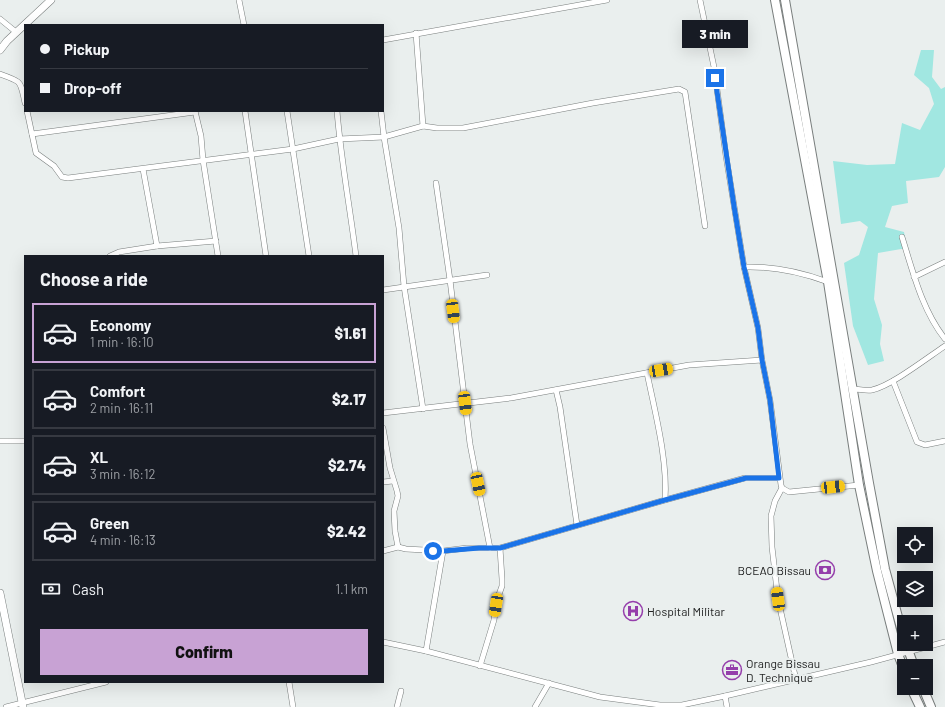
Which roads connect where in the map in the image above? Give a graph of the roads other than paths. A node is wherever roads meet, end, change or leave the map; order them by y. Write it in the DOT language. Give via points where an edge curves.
graph roads {
  1 [pos="51,0"];
  2 [pos="238,0"];
  3 [pos="607,0"];
  4 [pos="700,0"];
  5 [pos="775,0"];
  6 [pos="785,0"];
  7 [pos="0,19"];
  8 [pos="25,24"];
  9 [pos="244,24"];
  10 [pos="24,25"];
  11 [pos="16,32"];
  12 [pos="416,33"];
  13 [pos="384,40"];
  14 [pos="0,50"];
  15 [pos="0,74"];
  16 [pos="24,96"];
  17 [pos="27,112"];
  18 [pos="195,112"];
  19 [pos="245,112"];
  20 [pos="287,112"];
  21 [pos="337,112"];
  22 [pos="381,112"];
  23 [pos="423,126"];
  24 [pos="32,134"];
  25 [pos="384,137"];
  26 [pos="339,139"];
  27 [pos="293,148"];
  28 [pos="250,154"];
  29 [pos="203,160"];
  30 [pos="143,168"];
  31 [pos="436,183"];
  32 [pos="705,226"];
  33 [pos="902,237"];
  34 [pos="216,241"];
  35 [pos="157,246"];
  36 [pos="112,255"];
  37 [pos="218,255"];
  38 [pos="266,255"];
  39 [pos="309,255"];
  40 [pos="356,255"];
  41 [pos="945,262"];
  42 [pos="744,267"];
  43 [pos="487,275"];
  44 [pos="914,276"];
  45 [pos="450,280"];
  46 [pos="828,282"];
  47 [pos="404,286"];
  48 [pos="384,290"];
  49 [pos="945,339"];
  50 [pos="945,346"];
  51 [pos="762,360"];
  52 [pos="647,373"];
  53 [pos="893,381"];
  54 [pos="853,389"];
  55 [pos="556,390"];
  56 [pos="465,403"];
  57 [pos="423,409"];
  58 [pos="384,413"];
  59 [pos="384,433"];
  60 [pos="0,441"];
  61 [pos="24,441"];
  62 [pos="945,441"];
  63 [pos="779,478"];
  64 [pos="394,481"];
  65 [pos="384,482"];
  66 [pos="859,485"];
  67 [pos="782,488"];
  68 [pos="665,500"];
  69 [pos="577,525"];
  70 [pos="398,547"];
  71 [pos="490,548"];
  72 [pos="500,548"];
  73 [pos="384,551"];
  74 [pos="443,551"];
  75 [pos="0,593"];
  76 [pos="2,611"];
  77 [pos="898,615"];
  78 [pos="384,642"];
  79 [pos="945,642"];
  80 [pos="933,644"];
  81 [pos="426,651"];
  82 [pos="902,651"];
  83 [pos="898,654"];
  84 [pos="900,659"];
  85 [pos="480,666"];
  86 [pos="796,680"];
  87 [pos="80,683"];
  88 [pos="102,683"];
  89 [pos="289,683"];
  90 [pos="549,683"];
  91 [pos="82,688"];
  92 [pos="401,691"];
  93 [pos="914,695"];
  94 [pos="926,695"];
  95 [pos="725,696"];
  96 [pos="23,705"];
  97 [pos="6,707"];
  98 [pos="293,707"];
  99 [pos="397,707"];
  100 [pos="535,707"];
  101 [pos="727,707"];
  102 [pos="920,707"];
  103 [pos="931,707"];
  1 -- 8 [label="street"];
  2 -- 9 [label="street"];
  3 -- 12 [label="street"];
  4 -- 42 [label="street" via="714,68"];
  5 -- 46 [label="main road"];
  6 -- 54 [label="main road"];
  7 -- 11 [label="street"];
  10 -- 11 [label="street"];
  11 -- 14 [label="street"];
  12 -- 13 [label="street"];
  12 -- 23 [label="street"];
  15 -- 16 [label="street" via="19,82"];
  17 -- 24 [label="street"];
  18 -- 24 [label="street"];
  18 -- 29 [label="street"];
  19 -- 28 [label="street"];
  20 -- 27 [label="street"];
  21 -- 26 [label="street"];
  22 -- 25 [label="street"];
  23 -- 25 [label="street"];
  23 -- 32 [label="street" via="462,128 679,89 686,92"];
  24 -- 30 [label="street" via="37,155 54,166 64,178"];
  25 -- 26 [label="street"];
  25 -- 47 [label="street" via="399,228"];
  26 -- 27 [label="street"];
  26 -- 40 [label="street"];
  27 -- 28 [label="street"];
  27 -- 39 [label="street"];
  28 -- 29 [label="street"];
  28 -- 38 [label="street"];
  29 -- 30 [label="street"];
  29 -- 34 [label="street"];
  30 -- 35 [label="street"];
  31 -- 45 [label="street"];
  33 -- 44 [label="street"];
  34 -- 35 [label="street"];
  34 -- 37 [label="street"];
  35 -- 36 [label="street"];
  41 -- 44 [label="street"];
  42 -- 46 [label="street" via="758,266 785,270"];
  42 -- 51 [label="street" via="758,328"];
  43 -- 45 [label="street"];
  44 -- 49 [label="street" via="931,317"];
  45 -- 47 [label="street"];
  45 -- 56 [label="street"];
  46 -- 66 [label="main road"];
  47 -- 48 [label="street"];
  47 -- 57 [label="street"];
  50 -- 53 [label="street"];
  51 -- 52 [label="street" via="689,365"];
  51 -- 63 [label="street" via="770,400"];
  52 -- 55 [label="street"];
  52 -- 68 [label="street" via="660,437 666,485"];
  53 -- 54 [label="street" via="873,390"];
  53 -- 62 [label="street" via="917,442 925,445"];
  54 -- 77 [label="main road" via="885,568"];
  55 -- 56 [label="street"];
  55 -- 69 [label="street"];
  56 -- 57 [label="street"];
  56 -- 71 [label="street"];
  57 -- 58 [label="street"];
  59 -- 64 [label="street"];
  60 -- 61 [label="street"];
  63 -- 67 [label="street"];
  63 -- 68 [label="street" via="746,478"];
  64 -- 65 [label="street"];
  64 -- 70 [label="street" via="398,496 394,511"];
  66 -- 67 [label="street" via="789,492"];
  66 -- 83 [label="main road"];
  67 -- 86 [label="street" via="771,516 772,547 778,599"];
  68 -- 69 [label="street"];
  69 -- 72 [label="street"];
  70 -- 73 [label="street"];
  70 -- 74 [label="street"];
  71 -- 72 [label="street"];
  71 -- 74 [label="street"];
  72 -- 85 [label="street" via="502,586"];
  74 -- 81 [label="street"];
  75 -- 76 [label="street"];
  76 -- 96 [label="street"];
  78 -- 81 [label="street"];
  79 -- 80 [label="street"];
  81 -- 85 [label="street"];
  82 -- 83 [label="street"];
  83 -- 84 [label="main road"];
  83 -- 86 [label="street"];
  85 -- 90 [label="street"];
  86 -- 95 [label="street"];
  87 -- 91 [label="street"];
  88 -- 91 [label="street"];
  89 -- 98 [label="street"];
  90 -- 95 [label="street" via="600,697 660,706"];
  90 -- 100 [label="street"];
  91 -- 96 [label="street"];
  92 -- 99 [label="street"];
  93 -- 102 [label="main road"];
  94 -- 103 [label="main road"];
  95 -- 101 [label="street"];
  96 -- 97 [label="street"];
}
